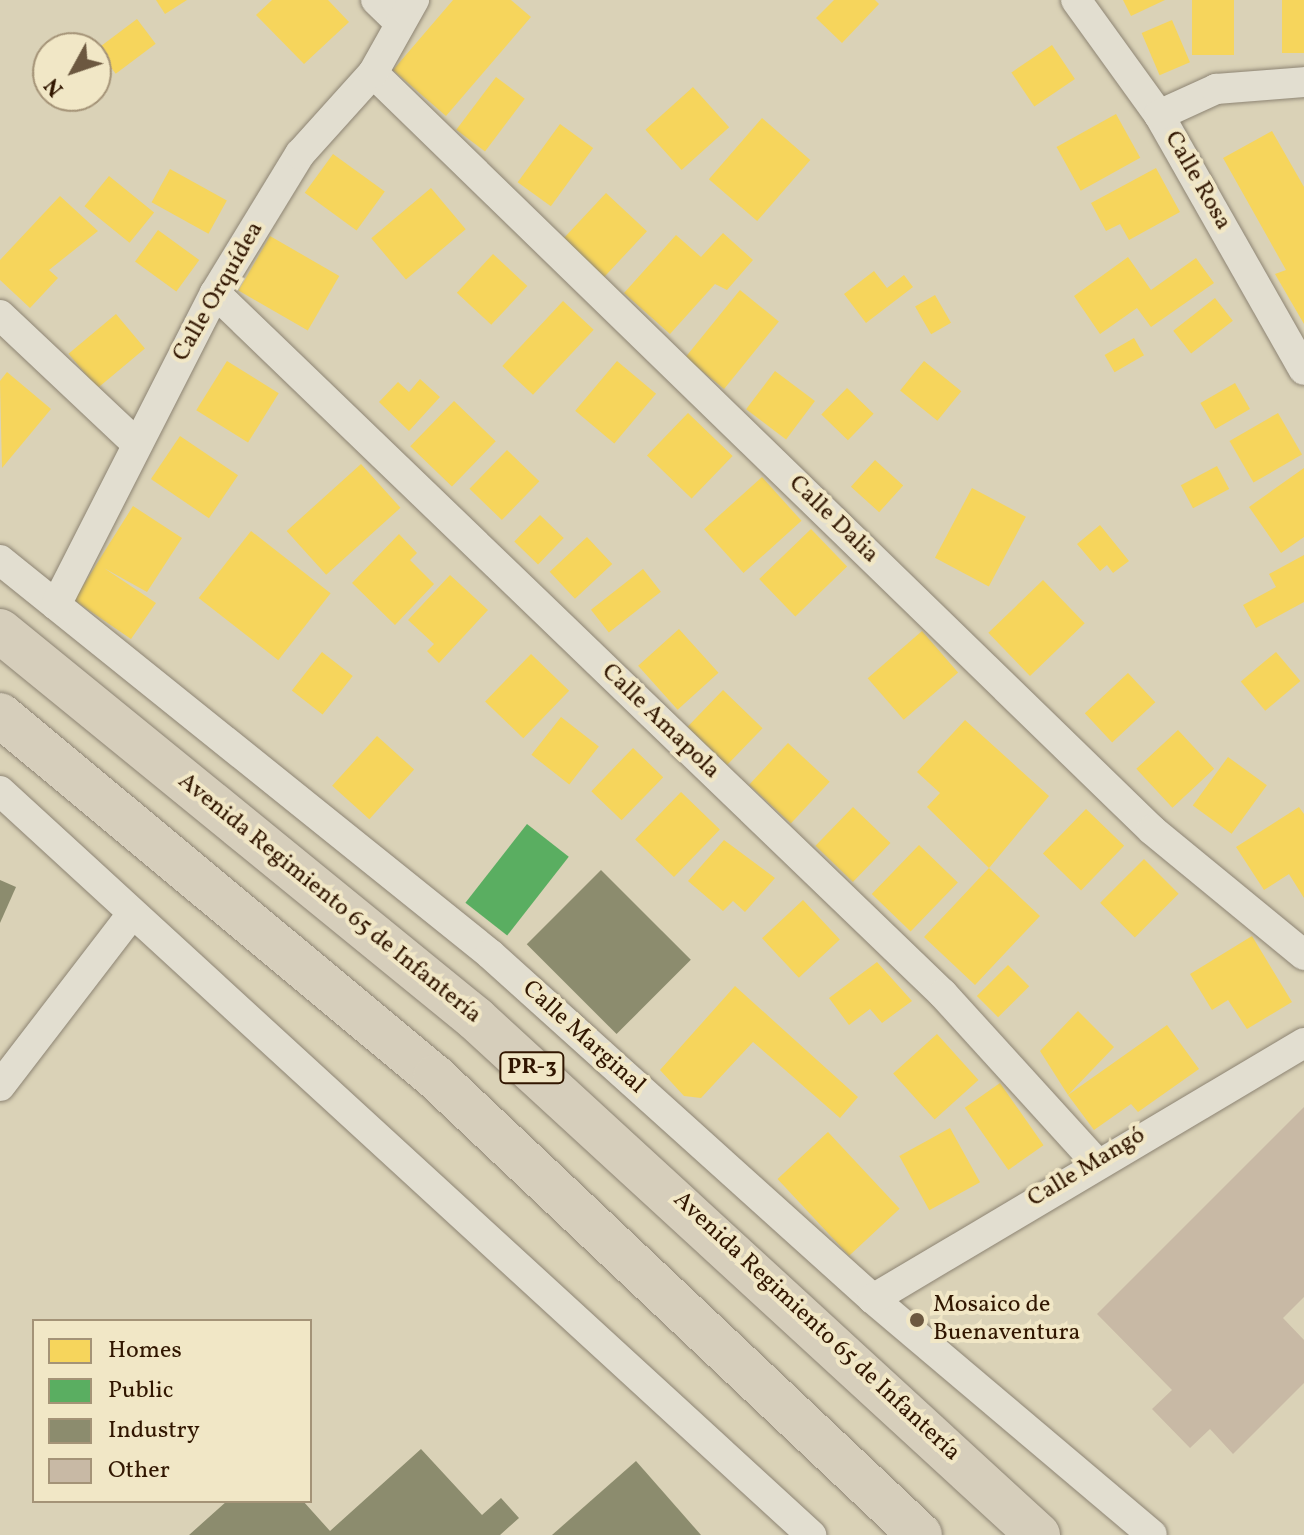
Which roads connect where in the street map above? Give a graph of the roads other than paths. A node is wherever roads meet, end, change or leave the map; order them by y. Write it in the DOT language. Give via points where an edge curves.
graph roads {
  1 [pos="376,0"];
  2 [pos="1076,0"];
  3 [pos="407,11"];
  4 [pos="373,73"];
  5 [pos="1304,82"];
  6 [pos="1159,115"];
  7 [pos="215,293"];
  8 [pos="0,315"];
  9 [pos="1304,370"];
  10 [pos="136,443"];
  11 [pos="0,560"];
  12 [pos="56,605"];
  13 [pos="0,631"];
  14 [pos="0,715"];
  15 [pos="0,791"];
  16 [pos="132,914"];
  17 [pos="1304,955"];
  18 [pos="1304,1043"];
  19 [pos="0,1086"];
  20 [pos="1095,1161"];
  21 [pos="873,1299"];
  22 [pos="811,1535"];
  23 [pos="920,1535"];
  24 [pos="1038,1535"];
  25 [pos="1152,1535"];
  1 -- 3 [label="street"];
  2 -- 6 [label="street, Calle Rosa"];
  3 -- 4 [label="street, Calle Orquídea"];
  4 -- 7 [label="street, Calle Orquídea" via="300,154"];
  4 -- 17 [label="street, Calle Dalia" via="1152,830"];
  5 -- 6 [label="street" via="1216,89"];
  6 -- 9 [label="street, Calle Rosa"];
  7 -- 10 [label="street, Calle Orquídea"];
  7 -- 20 [label="street, Calle Amapola" via="943,994"];
  8 -- 10 [label="street"];
  10 -- 12 [label="street, Calle Orquídea"];
  11 -- 12 [label="street, Calle Marginal"];
  12 -- 21 [label="street, Calle Marginal" via="490,954"];
  13 -- 24 [label="main road, Avenida Regimiento 65 de Infantería / PR-3" via="476,1019"];
  14 -- 23 [label="main road, PR-3" via="435,1077"];
  15 -- 16 [label="street"];
  16 -- 19 [label="street"];
  16 -- 22 [label="street"];
  18 -- 20 [label="street, Calle Mangó"];
  20 -- 21 [label="street, Calle Mangó"];
  21 -- 25 [label="street, Calle Marginal"];
}
